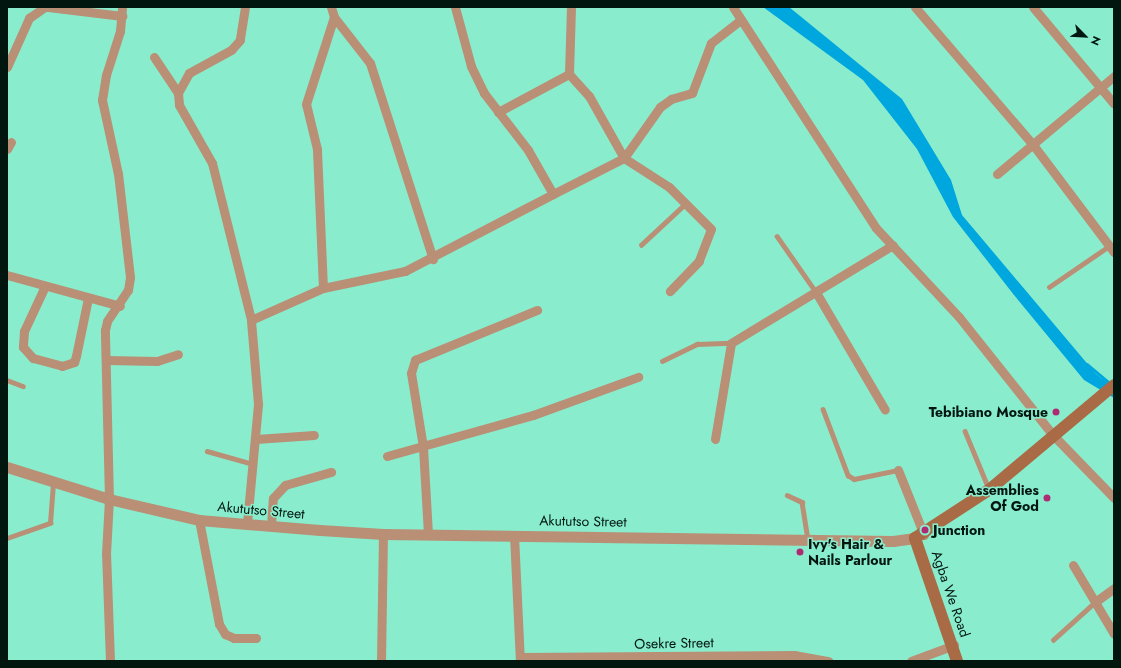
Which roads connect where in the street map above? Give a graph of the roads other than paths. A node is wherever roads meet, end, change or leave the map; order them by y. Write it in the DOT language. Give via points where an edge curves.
graph roads {
  1 [pos="47,7"];
  2 [pos="245,7"];
  3 [pos="331,7"];
  4 [pos="454,7"];
  5 [pos="571,7"];
  6 [pos="733,7"];
  7 [pos="915,7"];
  8 [pos="1033,7"];
  9 [pos="122,12"];
  10 [pos="334,17"];
  11 [pos="740,20"];
  12 [pos="154,57"];
  13 [pos="7,66"];
  14 [pos="569,74"];
  15 [pos="1114,76"];
  16 [pos="1100,88"];
  17 [pos="178,93"];
  18 [pos="1114,104"];
  19 [pos="498,112"];
  20 [pos="1034,146"];
  21 [pos="624,158"];
  22 [pos="997,174"];
  23 [pos="553,194"];
  24 [pos="687,202"];
  25 [pos="777,236"];
  26 [pos="641,245"];
  27 [pos="893,245"];
  28 [pos="1111,249"];
  29 [pos="433,258"];
  30 [pos="7,275"];
  31 [pos="45,286"];
  32 [pos="1049,287"];
  33 [pos="323,288"];
  34 [pos="670,291"];
  35 [pos="817,294"];
  36 [pos="88,298"];
  37 [pos="120,306"];
  38 [pos="537,310"];
  39 [pos="251,320"];
  40 [pos="731,343"];
  41 [pos="178,354"];
  42 [pos="106,360"];
  43 [pos="662,361"];
  44 [pos="638,377"];
  45 [pos="7,380"];
  46 [pos="1114,385"];
  47 [pos="23,386"];
  48 [pos="824,409"];
  49 [pos="885,410"];
  50 [pos="965,431"];
  51 [pos="314,435"];
  52 [pos="1053,435"];
  53 [pos="256,439"];
  54 [pos="715,439"];
  55 [pos="423,447"];
  56 [pos="207,451"];
  57 [pos="387,456"];
  58 [pos="253,464"];
  59 [pos="7,467"];
  60 [pos="898,470"];
  61 [pos="331,472"];
  62 [pos="53,481"];
  63 [pos="990,490"];
  64 [pos="787,495"];
  65 [pos="1114,498"];
  66 [pos="109,499"];
  67 [pos="199,520"];
  68 [pos="247,523"];
  69 [pos="271,525"];
  70 [pos="383,534"];
  71 [pos="428,534"];
  72 [pos="514,535"];
  73 [pos="920,536"];
  74 [pos="7,538"];
  75 [pos="808,540"];
  76 [pos="1073,565"];
  77 [pos="1114,588"];
  78 [pos="1095,602"];
  79 [pos="1114,634"];
  80 [pos="256,638"];
  81 [pos="1053,640"];
  82 [pos="954,645"];
  83 [pos="520,659"];
  84 [pos="110,661"];
  85 [pos="381,661"];
  86 [pos="828,661"];
  87 [pos="911,661"];
  88 [pos="957,661"];
  1 -- 9 [label="street"];
  1 -- 13 [label="street" via="29,18"];
  2 -- 17 [label="street" via="240,40 231,50 189,73"];
  3 -- 10 [label="street"];
  4 -- 19 [label="street" via="471,66"];
  5 -- 14 [label="street"];
  6 -- 11 [label="street"];
  7 -- 20 [label="street"];
  8 -- 16 [label="street"];
  9 -- 37 [label="street" via="102,100 118,174 130,277"];
  10 -- 29 [label="street" via="367,56 372,68"];
  10 -- 33 [label="street" via="306,104 317,148"];
  11 -- 21 [label="street" via="711,42 692,93 671,99 660,108"];
  11 -- 27 [label="street" via="820,137 845,183 876,228"];
  12 -- 17 [label="street"];
  14 -- 19 [label="street"];
  14 -- 21 [label="street" via="589,96"];
  15 -- 16 [label="street"];
  16 -- 18 [label="street"];
  16 -- 20 [label="street"];
  17 -- 39 [label="street" via="179,104 212,163"];
  19 -- 23 [label="street" via="528,150"];
  20 -- 22 [label="street"];
  20 -- 28 [label="street"];
  21 -- 23 [label="street"];
  21 -- 24 [label="street"];
  23 -- 29 [label="street"];
  24 -- 26 [label="lane"];
  24 -- 34 [label="street" via="712,234 699,261"];
  25 -- 35 [label="lane"];
  27 -- 35 [label="street"];
  27 -- 52 [label="street" via="959,317"];
  28 -- 32 [label="lane"];
  29 -- 33 [label="street" via="405,271"];
  30 -- 31 [label="street"];
  31 -- 36 [label="street"];
  31 -- 36 [label="street" via="24,331 23,347 33,358 62,366 74,362"];
  33 -- 39 [label="street"];
  35 -- 40 [label="street"];
  35 -- 49 [label="street"];
  36 -- 37 [label="street"];
  37 -- 42 [label="street" via="107,321"];
  38 -- 55 [label="street" via="415,360 411,373"];
  39 -- 53 [label="street" via="257,363"];
  40 -- 43 [label="lane" via="697,344"];
  40 -- 54 [label="street"];
  41 -- 42 [label="street" via="157,362"];
  42 -- 66 [label="street"];
  44 -- 55 [label="street" via="533,415"];
  45 -- 47 [label="lane"];
  46 -- 52 [label="main road"];
  48 -- 60 [label="lane" via="848,475 854,479"];
  50 -- 63 [label="lane"];
  51 -- 53 [label="street"];
  52 -- 63 [label="main road"];
  52 -- 65 [label="street"];
  53 -- 58 [label="street"];
  55 -- 57 [label="street"];
  55 -- 71 [label="street"];
  56 -- 58 [label="lane"];
  58 -- 68 [label="street"];
  59 -- 62 [label="street, Akututso Street"];
  60 -- 73 [label="street"];
  61 -- 69 [label="street" via="285,484 274,498"];
  62 -- 66 [label="street, Akututso Street"];
  62 -- 74 [label="lane" via="50,522"];
  63 -- 73 [label="main road"];
  64 -- 75 [label="lane" via="802,502"];
  66 -- 67 [label="street, Akututso Street"];
  66 -- 84 [label="street" via="106,554"];
  67 -- 68 [label="street, Akututso Street"];
  67 -- 80 [label="street" via="219,624 225,634 234,638"];
  68 -- 69 [label="street, Akututso Street"];
  69 -- 70 [label="street, Akututso Street"];
  70 -- 71 [label="street, Akututso Street"];
  70 -- 85 [label="street"];
  71 -- 72 [label="street, Akututso Street"];
  72 -- 75 [label="street, Akututso Street"];
  72 -- 83 [label="street"];
  73 -- 75 [label="street, Akututso Street"];
  73 -- 82 [label="main road, Agba We Road"];
  76 -- 78 [label="street"];
  77 -- 78 [label="street"];
  78 -- 79 [label="street"];
  78 -- 81 [label="lane"];
  82 -- 87 [label="street"];
  82 -- 88 [label="main road, Agba We Road"];
  83 -- 86 [label="street, Osekre Street" via="794,655"];
}
